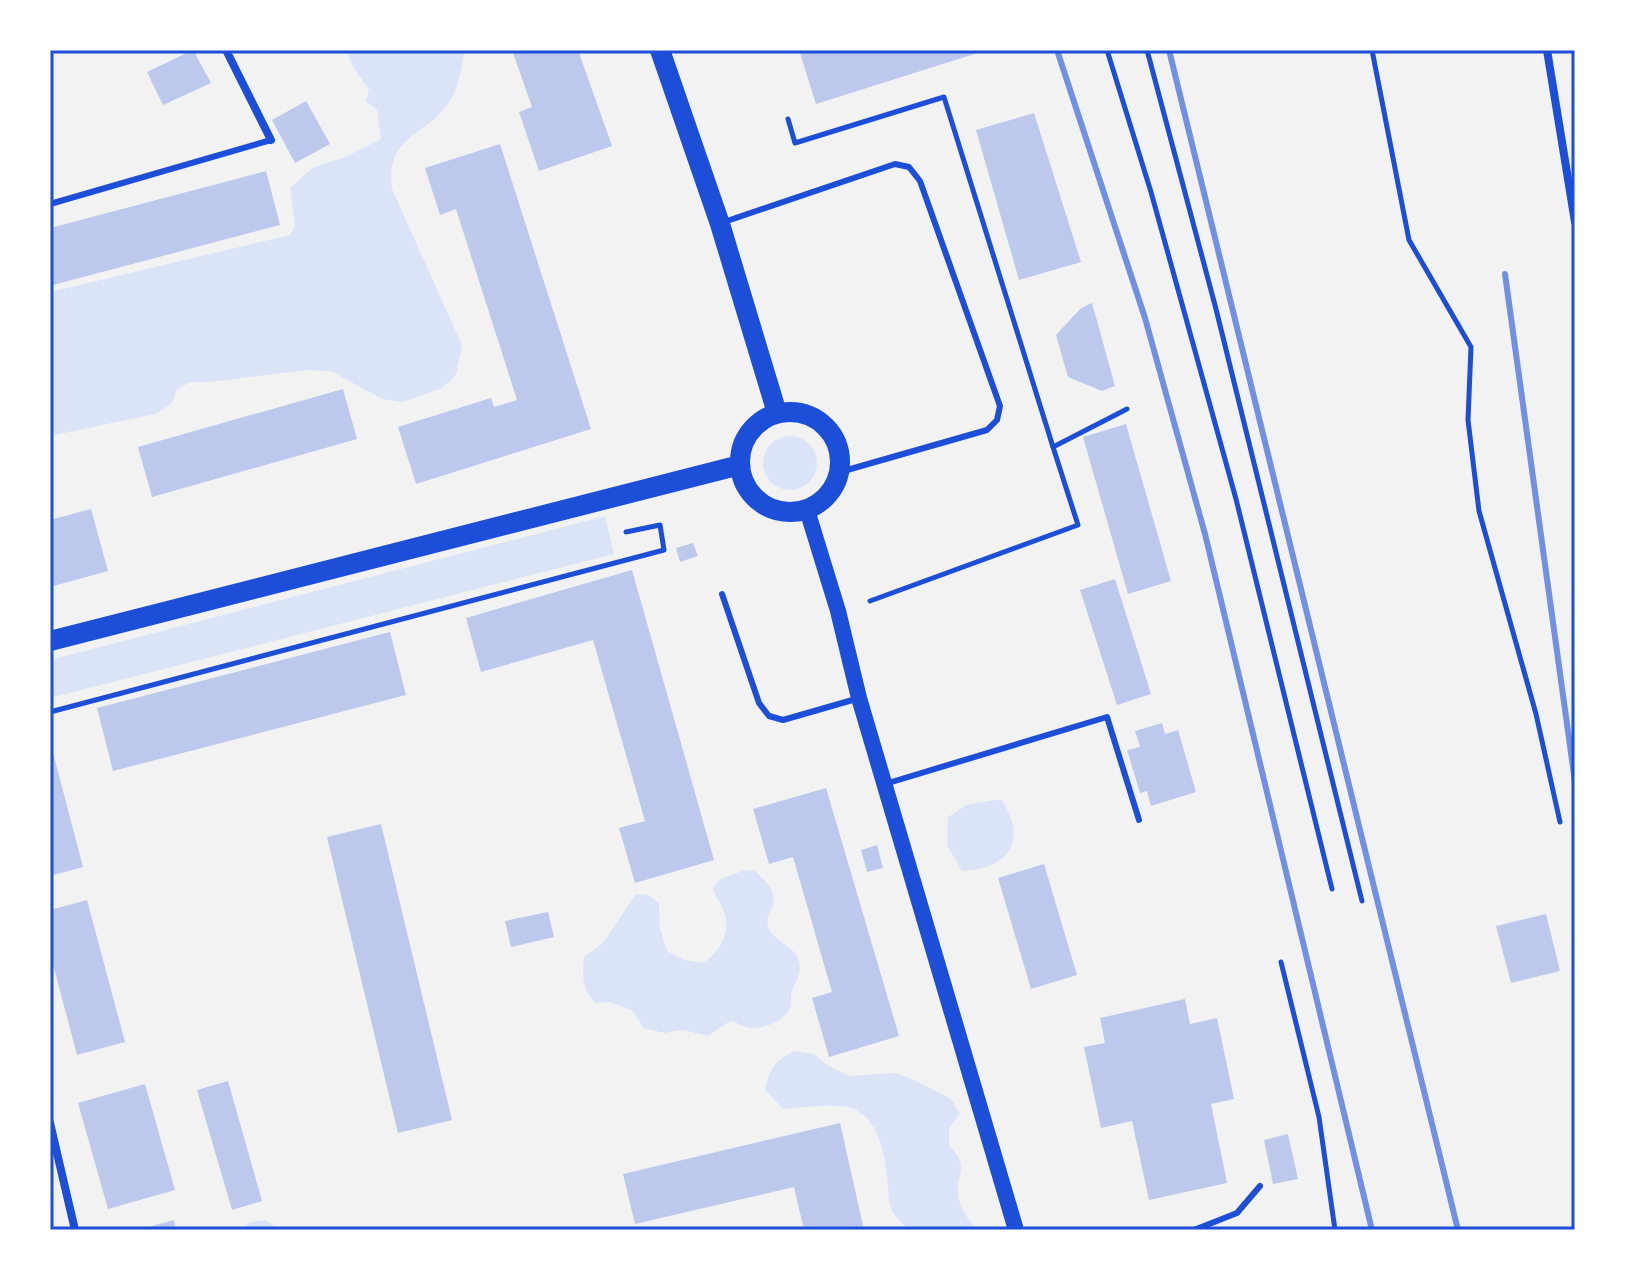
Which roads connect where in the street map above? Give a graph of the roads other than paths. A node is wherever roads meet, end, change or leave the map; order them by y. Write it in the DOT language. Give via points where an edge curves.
graph roads {
  1 [pos="226,50"];
  2 [pos="660,50"];
  3 [pos="1547,50"];
  4 [pos="271,140"];
  5 [pos="50,204"];
  6 [pos="1575,222"];
  7 [pos="720,224"];
  8 [pos="777,413"];
  9 [pos="740,465"];
  10 [pos="840,472"];
  11 [pos="807,510"];
  12 [pos="722,594"];
  13 [pos="50,641"];
  14 [pos="859,698"];
  15 [pos="885,784"];
  16 [pos="1139,820"];
  17 [pos="50,1123"];
  18 [pos="1260,1186"];
  19 [pos="75,1230"];
  20 [pos="1016,1230"];
  21 [pos="1194,1230"];
  1 -- 4 [label="street"];
  2 -- 7 [label="main road"];
  3 -- 6 [label="street"];
  4 -- 5 [label="lane"];
  7 -- 8 [label="main road"];
  7 -- 10 [label="lane" via="895,164 909,167 920,181 1000,406 997,420 987,430"];
  8 -- 9 [label="main road" via="751,430"];
  8 -- 10 [label="main road" via="793,411 825,424 841,455"];
  9 -- 11 [label="main road" via="748,490 759,502 782,511"];
  9 -- 13 [label="main road"];
  10 -- 11 [label="main road" via="823,501"];
  11 -- 14 [label="main road"];
  12 -- 14 [label="lane" via="759,703 769,716 783,720"];
  14 -- 15 [label="main road"];
  15 -- 16 [label="lane" via="1107,717"];
  15 -- 20 [label="main road"];
  17 -- 19 [label="street"];
  18 -- 21 [label="lane" via="1237,1213"];
}
